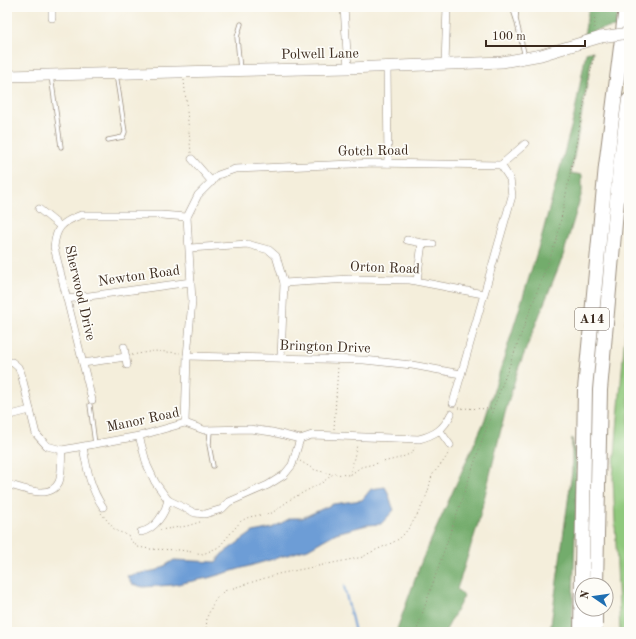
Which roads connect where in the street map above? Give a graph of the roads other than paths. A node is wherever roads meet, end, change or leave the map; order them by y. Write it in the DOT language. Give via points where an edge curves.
graph roads {
  1 [pos="52,7"];
  2 [pos="344,7"];
  3 [pos="447,7"];
  4 [pos="512,7"];
  5 [pos="517,7"];
  6 [pos="626,7"];
  7 [pos="52,18"];
  8 [pos="516,18"];
  9 [pos="241,24"];
  10 [pos="629,32"];
  11 [pos="525,58"];
  12 [pos="445,64"];
  13 [pos="387,67"];
  14 [pos="348,68"];
  15 [pos="240,70"];
  16 [pos="116,73"];
  17 [pos="51,75"];
  18 [pos="7,76"];
  19 [pos="629,100"];
  20 [pos="108,140"];
  21 [pos="525,144"];
  22 [pos="61,147"];
  23 [pos="192,159"];
  24 [pos="388,163"];
  25 [pos="501,165"];
  26 [pos="212,182"];
  27 [pos="39,210"];
  28 [pos="187,217"];
  29 [pos="60,226"];
  30 [pos="407,240"];
  31 [pos="422,243"];
  32 [pos="433,244"];
  33 [pos="190,248"];
  34 [pos="417,281"];
  35 [pos="191,282"];
  36 [pos="284,283"];
  37 [pos="483,294"];
  38 [pos="67,299"];
  39 [pos="124,347"];
  40 [pos="187,356"];
  41 [pos="281,358"];
  42 [pos="7,363"];
  43 [pos="83,363"];
  44 [pos="461,374"];
  45 [pos="91,402"];
  46 [pos="30,410"];
  47 [pos="7,416"];
  48 [pos="185,423"];
  49 [pos="210,431"];
  50 [pos="440,431"];
  51 [pos="139,436"];
  52 [pos="300,439"];
  53 [pos="95,444"];
  54 [pos="450,445"];
  55 [pos="83,447"];
  56 [pos="62,450"];
  57 [pos="213,466"];
  58 [pos="7,484"];
  59 [pos="168,500"];
  60 [pos="103,507"];
  61 [pos="143,532"];
  62 [pos="596,577"];
  63 [pos="596,617"];
  64 [pos="581,632"];
  65 [pos="595,632"];
  1 -- 7 [label="street"];
  2 -- 14 [label="street"];
  3 -- 12 [label="street"];
  4 -- 8 [label="lane"];
  5 -- 8 [label="lane"];
  6 -- 64 [label="highway, A14" via="606,166 585,389"];
  8 -- 11 [label="lane"];
  9 -- 15 [label="lane" via="237,37"];
  10 -- 11 [label="street, Polwell Lane, bridge"];
  11 -- 12 [label="street, Polwell Lane" via="502,62"];
  12 -- 13 [label="street, Polwell Lane"];
  13 -- 14 [label="street, Polwell Lane"];
  13 -- 24 [label="street"];
  14 -- 15 [label="street, Polwell Lane"];
  15 -- 16 [label="street, Polwell Lane"];
  16 -- 17 [label="street, Polwell Lane"];
  16 -- 20 [label="lane" via="125,132 123,137"];
  17 -- 18 [label="street, Polwell Lane"];
  17 -- 22 [label="lane"];
  19 -- 62 [label="highway, A14" via="620,167 600,390"];
  21 -- 25 [label="street"];
  23 -- 26 [label="street"];
  24 -- 25 [label="street, Gotch Road"];
  24 -- 26 [label="street, Gotch Road" via="236,169 218,175"];
  25 -- 37 [label="street" via="510,179 512,196"];
  26 -- 28 [label="street, Gotch Road" via="198,195"];
  27 -- 29 [label="street"];
  28 -- 29 [label="street" via="161,214 81,215"];
  28 -- 33 [label="street"];
  29 -- 38 [label="street, Sherwood Drive" via="55,236 54,247"];
  30 -- 31 [label="street"];
  31 -- 32 [label="street"];
  31 -- 34 [label="street"];
  33 -- 35 [label="street"];
  33 -- 36 [label="street" via="247,244 269,250 276,256"];
  34 -- 36 [label="street, Orton Road" via="381,279"];
  34 -- 37 [label="street, Orton Road"];
  35 -- 38 [label="street, Newton Road"];
  35 -- 40 [label="street" via="192,301"];
  36 -- 41 [label="street"];
  37 -- 44 [label="street"];
  38 -- 43 [label="street, Sherwood Drive"];
  39 -- 43 [label="street" via="126,361"];
  40 -- 41 [label="street, Brington Drive"];
  40 -- 48 [label="street"];
  41 -- 44 [label="street, Brington Drive" via="364,360"];
  42 -- 46 [label="street, Manor Road" via="12,362 21,372"];
  43 -- 45 [label="street, Sherwood Drive"];
  44 -- 50 [label="street" via="453,408"];
  45 -- 53 [label="lane"];
  46 -- 47 [label="street"];
  46 -- 56 [label="street, Manor Road" via="36,434 42,442 56,450"];
  48 -- 49 [label="street, Manor Road"];
  48 -- 51 [label="street, Manor Road"];
  49 -- 52 [label="street, Manor Road" via="250,429"];
  49 -- 57 [label="lane" via="209,445"];
  50 -- 52 [label="street, Manor Road" via="419,439 312,435"];
  50 -- 54 [label="street"];
  51 -- 53 [label="street, Manor Road"];
  51 -- 59 [label="street" via="147,465"];
  52 -- 59 [label="street" via="292,465 278,480 229,502 222,510 205,514 195,513"];
  53 -- 55 [label="street, Manor Road"];
  55 -- 56 [label="street, Manor Road"];
  55 -- 60 [label="street" via="90,482"];
  56 -- 58 [label="street" via="59,481 53,490 46,492"];
  59 -- 61 [label="street" via="166,509 153,527"];
  63 -- 65 [label="highway"];
}
